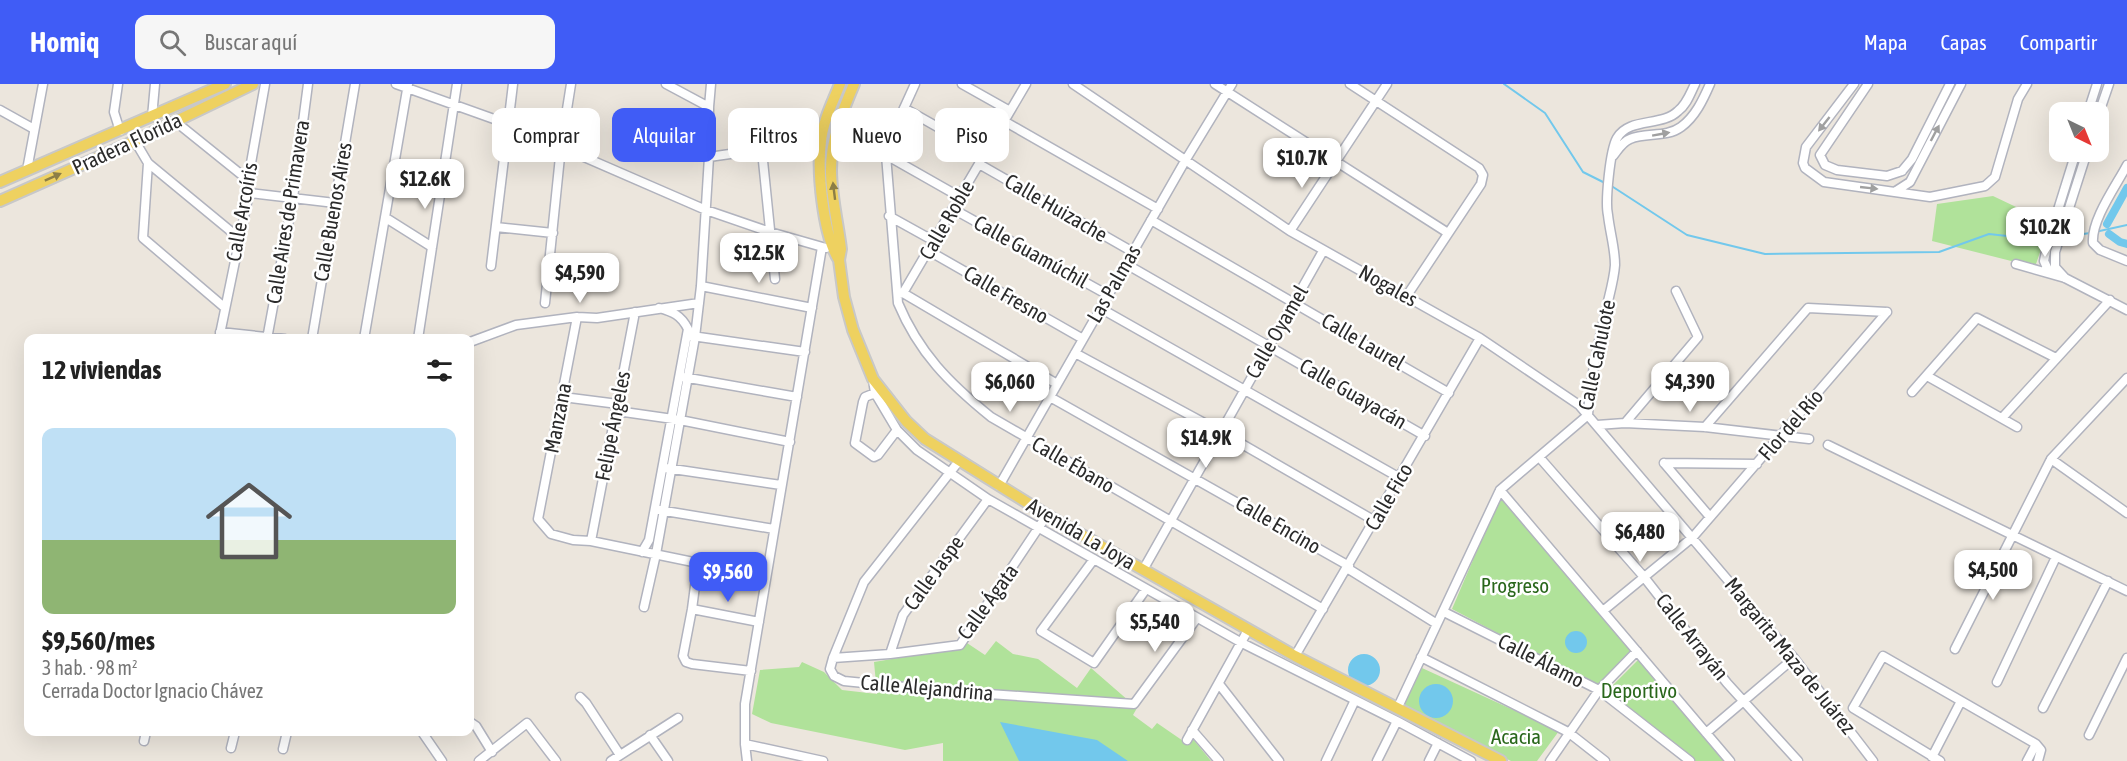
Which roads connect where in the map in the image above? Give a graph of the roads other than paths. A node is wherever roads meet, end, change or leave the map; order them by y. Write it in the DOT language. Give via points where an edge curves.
graph roads {
  1 [pos="43,84"];
  2 [pos="118,84"];
  3 [pos="154,84"];
  4 [pos="225,84"];
  5 [pos="238,84"];
  6 [pos="253,84"];
  7 [pos="265,84"];
  8 [pos="308,84"];
  9 [pos="355,84"];
  10 [pos="396,84"];
  11 [pos="457,84"];
  12 [pos="513,84"];
  13 [pos="571,84"];
  14 [pos="666,84"];
  15 [pos="711,84"];
  16 [pos="840,84"];
  17 [pos="854,84"];
  18 [pos="915,84"];
  19 [pos="962,84"];
  20 [pos="1026,84"];
  21 [pos="1073,84"];
  22 [pos="1215,84"];
  23 [pos="1232,84"];
  24 [pos="1350,84"];
  25 [pos="1387,84"];
  26 [pos="1695,84"];
  27 [pos="1710,84"];
  28 [pos="1854,84"];
  29 [pos="1868,84"];
  30 [pos="1950,84"];
  31 [pos="1961,84"];
  32 [pos="2027,84"];
  33 [pos="2097,84"];
  34 [pos="2109,84"];
  35 [pos="408,86"];
  36 [pos="1226,93"];
  37 [pos="230,96"];
  38 [pos="1376,100"];
  39 [pos="2091,102"];
  40 [pos="2103,102"];
  41 [pos="455,104"];
  42 [pos="709,107"];
  43 [pos="510,108"];
  44 [pos="567,108"];
  45 [pos="844,108"];
  46 [pos="904,108"];
  47 [pos="0,110"];
  48 [pos="1010,111"];
  49 [pos="152,117"];
  50 [pos="492,118"];
  51 [pos="176,122"];
  52 [pos="1009,124"];
  53 [pos="34,129"];
  54 [pos="120,131"];
  55 [pos="135,141"];
  56 [pos="821,141"];
  57 [pos="1820,155"];
  58 [pos="1803,159"];
  59 [pos="1185,161"];
  60 [pos="1336,161"];
  61 [pos="504,162"];
  62 [pos="560,162"];
  63 [pos="596,162"];
  64 [pos="709,162"];
  65 [pos="763,162"];
  66 [pos="832,162"];
  67 [pos="886,162"];
  68 [pos="898,162"];
  69 [pos="2074,162"];
  70 [pos="2083,162"];
  71 [pos="148,163"];
  72 [pos="1611,163"];
  73 [pos="979,164"];
  74 [pos="1825,165"];
  75 [pos="2127,165"];
  76 [pos="27,170"];
  77 [pos="1902,171"];
  78 [pos="1812,174"];
  79 [pos="1893,175"];
  80 [pos="248,180"];
  81 [pos="0,182"];
  82 [pos="1910,182"];
  83 [pos="1896,191"];
  84 [pos="249,193"];
  85 [pos="960,197"];
  86 [pos="1923,197"];
  87 [pos="292,198"];
  88 [pos="0,201"];
  89 [pos="335,203"];
  90 [pos="1158,208"];
  91 [pos="953,209"];
  92 [pos="706,210"];
  93 [pos="889,216"];
  94 [pos="386,218"];
  95 [pos="1151,220"];
  96 [pos="496,227"];
  97 [pos="1290,231"];
  98 [pos="770,232"];
  99 [pos="553,233"];
  100 [pos="1448,233"];
  101 [pos="2056,236"];
  102 [pos="239,238"];
  103 [pos="934,241"];
  104 [pos="432,247"];
  105 [pos="834,251"];
  106 [pos="929,251"];
  107 [pos="1323,251"];
  108 [pos="1133,252"];
  109 [pos="2127,261"];
  110 [pos="1126,264"];
  111 [pos="2016,264"];
  112 [pos="491,266"];
  113 [pos="2052,270"];
  114 [pos="775,279"];
  115 [pos="701,286"];
  116 [pos="1676,291"];
  117 [pos="900,293"];
  118 [pos="1108,295"];
  119 [pos="1406,297"];
  120 [pos="2110,300"];
  121 [pos="1294,302"];
  122 [pos="545,303"];
  123 [pos="699,303"];
  124 [pos="224,307"];
  125 [pos="659,308"];
  126 [pos="812,308"];
  127 [pos="1100,308"];
  128 [pos="2127,310"];
  129 [pos="635,312"];
  130 [pos="577,317"];
  131 [pos="220,334"];
  132 [pos="268,334"];
  133 [pos="313,334"];
  134 [pos="365,334"];
  135 [pos="419,334"];
  136 [pos="691,336"];
  137 [pos="1480,338"];
  138 [pos="1083,339"];
  139 [pos="474,341"];
  140 [pos="1269,346"];
  141 [pos="805,352"];
  142 [pos="1074,353"];
  143 [pos="2056,358"];
  144 [pos="1926,376"];
  145 [pos="684,377"];
  146 [pos="2127,378"];
  147 [pos="873,379"];
  148 [pos="1057,384"];
  149 [pos="1244,390"];
  150 [pos="1912,392"];
  151 [pos="875,393"];
  152 [pos="1449,393"];
  153 [pos="563,397"];
  154 [pos="797,397"];
  155 [pos="1050,397"];
  156 [pos="617,408"];
  157 [pos="1588,415"];
  158 [pos="2002,418"];
  159 [pos="676,420"];
  160 [pos="1625,423"];
  161 [pos="1597,425"];
  162 [pos="1705,427"];
  163 [pos="2017,427"];
  164 [pos="897,430"];
  165 [pos="1221,432"];
  166 [pos="1782,435"];
  167 [pos="1425,436"];
  168 [pos="1026,438"];
  169 [pos="1809,439"];
  170 [pos="790,442"];
  171 [pos="1828,445"];
  172 [pos="1540,458"];
  173 [pos="2051,459"];
  174 [pos="959,461"];
  175 [pos="1757,464"];
  176 [pos="667,468"];
  177 [pos="950,473"];
  178 [pos="1195,478"];
  179 [pos="1400,478"];
  180 [pos="781,485"];
  181 [pos="999,486"];
  182 [pos="1500,490"];
  183 [pos="988,499"];
  184 [pos="659,510"];
  185 [pos="2127,513"];
  186 [pos="1047,515"];
  187 [pos="1710,517"];
  188 [pos="1171,521"];
  189 [pos="1375,521"];
  190 [pos="774,529"];
  191 [pos="1040,529"];
  192 [pos="2012,534"];
  193 [pos="1693,537"];
  194 [pos="591,541"];
  195 [pos="642,552"];
  196 [pos="656,554"];
  197 [pos="2056,557"];
  198 [pos="1094,559"];
  199 [pos="698,563"];
  200 [pos="1348,567"];
  201 [pos="1143,570"];
  202 [pos="766,575"];
  203 [pos="1644,577"];
  204 [pos="2108,581"];
  205 [pos="1146,589"];
  206 [pos="2127,591"];
  207 [pos="644,607"];
  208 [pos="692,609"];
  209 [pos="1323,609"];
  210 [pos="1604,610"];
  211 [pos="1444,612"];
  212 [pos="1197,618"];
  213 [pos="759,622"];
  214 [pos="1437,624"];
  215 [pos="1248,630"];
  216 [pos="1242,643"];
  217 [pos="1955,649"];
  218 [pos="1637,651"];
  219 [pos="890,654"];
  220 [pos="1295,656"];
  221 [pos="1421,657"];
  222 [pos="833,658"];
  223 [pos="1794,658"];
  224 [pos="2127,658"];
  225 [pos="751,671"];
  226 [pos="1997,682"];
  227 [pos="1219,684"];
  228 [pos="1599,690"];
  229 [pos="580,697"];
  230 [pos="1355,700"];
  231 [pos="1744,700"];
  232 [pos="1961,701"];
  233 [pos="1398,707"];
  234 [pos="2043,708"];
  235 [pos="678,718"];
  236 [pos="1397,721"];
  237 [pos="474,725"];
  238 [pos="1192,730"];
  239 [pos="1568,732"];
  240 [pos="1706,733"];
  241 [pos="650,735"];
  242 [pos="2088,735"];
  243 [pos="234,736"];
  244 [pos="286,736"];
  245 [pos="426,736"];
  246 [pos="1187,740"];
  247 [pos="1438,743"];
  248 [pos="745,744"];
  249 [pos="2036,744"];
  250 [pos="231,748"];
  251 [pos="282,749"];
  252 [pos="490,756"];
  253 [pos="615,759"];
  254 [pos="802,759"];
  255 [pos="1936,759"];
  256 [pos="745,760"];
  257 [pos="442,761"];
  258 [pos="479,761"];
  259 [pos="556,761"];
  260 [pos="668,761"];
  261 [pos="823,761"];
  262 [pos="1219,761"];
  263 [pos="1279,761"];
  264 [pos="1326,761"];
  265 [pos="1377,761"];
  266 [pos="1429,761"];
  267 [pos="1471,761"];
  268 [pos="1501,761"];
  269 [pos="1550,761"];
  270 [pos="1605,761"];
  271 [pos="1690,761"];
  272 [pos="1730,761"];
  273 [pos="1798,761"];
  274 [pos="1873,761"];
  275 [pos="2027,761"];
  276 [pos="2037,761"];
  1 -- 53 [label="street"];
  2 -- 54 [label="street" via="114,112"];
  3 -- 49 [label="street"];
  4 -- 49 [label="main road, Pradera Florida"];
  5 -- 37 [label="main road"];
  6 -- 37 [label="main road, Pradera Florida"];
  7 -- 80 [label="street, Calle Arcoíris"];
  8 -- 87 [label="street, Calle Aires de Primavera"];
  9 -- 89 [label="street, Calle Buenos Aires"];
  10 -- 35 [label="street"];
  11 -- 41 [label="street"];
  12 -- 43 [label="street"];
  13 -- 44 [label="street"];
  14 -- 42 [label="street"];
  15 -- 42 [label="street"];
  16 -- 56 [label="main road, Avenida La Joya"];
  17 -- 45 [label="main road, Avenida La Joya"];
  18 -- 46 [label="street, Calle Ébano"];
  19 -- 48 [label="street"];
  20 -- 48 [label="street, Calle Roble"];
  21 -- 59 [label="street, Nogales"];
  22 -- 36 [label="street"];
  23 -- 36 [label="street, Las Palmas"];
  24 -- 38 [label="street"];
  25 -- 38 [label="street"];
  26 -- 72 [label="street, Calle Cahulote" via="1687,102 1677,112 1664,120 1627,129 1618,136"];
  72 -- 27 [label="street, one-way" via="1630,139 1680,128 1690,119"];
  28 -- 58 [label="street, one-way" via="1806,147"];
  29 -- 57 [label="street"];
  30 -- 77 [label="street"];
  82 -- 31 [label="street, one-way"];
  32 -- 86 [label="street" via="2018,99 1995,177 1972,190"];
  33 -- 39 [label="street"];
  34 -- 40 [label="street"];
  35 -- 41 [label="street"];
  35 -- 94 [label="street"];
  36 -- 59 [label="street, Las Palmas"];
  36 -- 60 [label="street"];
  37 -- 51 [label="main road, Pradera Florida"];
  38 -- 60 [label="street"];
  38 -- 100 [label="street" via="1484,175"];
  41 -- 50 [label="street"];
  41 -- 104 [label="street"];
  47 -- 53 [label="street"];
  49 -- 54 [label="main road, Pradera Florida"];
  51 -- 55 [label="main road, Pradera Florida"];
  51 -- 80 [label="street"];
  52 -- 90 [label="street"];
  53 -- 76 [label="street"];
  54 -- 76 [label="main road, Pradera Florida"];
  55 -- 71 [label="street"];
  88 -- 55 [label="main road, Pradera Florida, one-way"];
  56 -- 105 [label="main road, Avenida La Joya" via="822,192"];
  57 -- 58 [label="street"];
  57 -- 74 [label="street"];
  58 -- 78 [label="street"];
  59 -- 90 [label="street, Las Palmas"];
  59 -- 97 [label="street, Nogales"];
  60 -- 97 [label="street"];
  60 -- 100 [label="street"];
  61 -- 96 [label="street"];
  62 -- 99 [label="street"];
  63 -- 92 [label="street"];
  64 -- 92 [label="street"];
  65 -- 98 [label="street"];
  105 -- 66 [label="main road, Avenida La Joya, one-way"];
  67 -- 93 [label="street, Calle Ébano"];
  68 -- 85 [label="street"];
  69 -- 101 [label="street"];
  70 -- 101 [label="street"];
  71 -- 102 [label="street"];
  71 -- 124 [label="street" via="143,238"];
  72 -- 157 [label="street, Calle Cahulote" via="1607,207 1615,249 1614,269 1590,384"];
  73 -- 85 [label="street, Calle Roble"];
  73 -- 108 [label="street, Calle Huizache"];
  74 -- 78 [label="street"];
  74 -- 79 [label="street" via="1836,170"];
  75 -- 109 [label="street" via="2093,231 2093,243 2100,250"];
  76 -- 81 [label="main road, Pradera Florida"];
  77 -- 79 [label="street"];
  77 -- 82 [label="street"];
  78 -- 83 [label="street, one-way" via="1836,185"];
  79 -- 83 [label="street"];
  80 -- 84 [label="street, Calle Arcoíris"];
  82 -- 83 [label="street"];
  82 -- 86 [label="street"];
  83 -- 86 [label="street"];
  84 -- 87 [label="street"];
  84 -- 102 [label="street, Calle Arcoíris"];
  85 -- 91 [label="street, Calle Roble"];
  87 -- 89 [label="street"];
  87 -- 132 [label="street, Calle Aires de Primavera"];
  89 -- 133 [label="street, Calle Buenos Aires"];
  90 -- 95 [label="street, Las Palmas"];
  91 -- 103 [label="street, Calle Roble"];
  91 -- 118 [label="street, Calle Guamúchil"];
  92 -- 98 [label="street"];
  92 -- 115 [label="street"];
  93 -- 103 [label="street"];
  93 -- 117 [label="street, Calle Ébano"];
  94 -- 104 [label="street"];
  94 -- 134 [label="street"];
  95 -- 108 [label="street, Las Palmas"];
  95 -- 121 [label="street, Calle Laurel"];
  96 -- 99 [label="street"];
  96 -- 112 [label="street"];
  97 -- 107 [label="street, Nogales"];
  98 -- 105 [label="street"];
  98 -- 114 [label="street"];
  99 -- 122 [label="street"];
  100 -- 119 [label="street"];
  101 -- 113 [label="street" via="2044,261"];
  102 -- 124 [label="street, Calle Arcoíris"];
  103 -- 106 [label="street, Calle Roble"];
  104 -- 135 [label="street"];
  105 -- 126 [label="street"];
  105 -- 147 [label="main road, Avenida La Joya" via="853,330"];
  106 -- 117 [label="street, Calle Roble"];
  106 -- 138 [label="street, Calle Fresno"];
  107 -- 119 [label="street, Nogales"];
  107 -- 121 [label="street, Calle Oyamel"];
  108 -- 110 [label="street, Las Palmas"];
  110 -- 118 [label="street, Las Palmas"];
  110 -- 140 [label="street, Calle Guayacán"];
  111 -- 113 [label="street"];
  113 -- 120 [label="street"];
  115 -- 123 [label="street"];
  115 -- 126 [label="street"];
  116 -- 160 [label="street" via="1698,337"];
  117 -- 148 [label="street"];
  117 -- 168 [label="street, Calle Ébano" via="898,303 904,316 930,359 949,381 991,417"];
  118 -- 127 [label="street, Las Palmas"];
  119 -- 137 [label="street, Nogales"];
  120 -- 128 [label="street"];
  120 -- 143 [label="street"];
  121 -- 140 [label="street, Calle Oyamel"];
  121 -- 152 [label="street, Calle Laurel"];
  123 -- 125 [label="street"];
  123 -- 136 [label="street"];
  124 -- 131 [label="street, Calle Arcoíris"];
  125 -- 129 [label="street"];
  125 -- 136 [label="street" via="676,313 685,321"];
  126 -- 141 [label="street"];
  127 -- 138 [label="street, Las Palmas"];
  127 -- 149 [label="street"];
  129 -- 130 [label="street"];
  129 -- 156 [label="street, Felipe Ángeles"];
  130 -- 139 [label="street" via="516,325"];
  130 -- 153 [label="street, Manzana"];
  136 -- 141 [label="street"];
  136 -- 145 [label="street"];
  137 -- 152 [label="street, Calle Fico"];
  137 -- 157 [label="street, Nogales" via="1566,395"];
  138 -- 142 [label="street, Las Palmas"];
  140 -- 149 [label="street, Calle Oyamel"];
  140 -- 167 [label="street, Calle Guayacán"];
  141 -- 154 [label="street"];
  142 -- 148 [label="street, Las Palmas"];
  142 -- 165 [label="street"];
  143 -- 144 [label="street" via="1977,318"];
  143 -- 158 [label="street"];
  144 -- 150 [label="street"];
  144 -- 158 [label="street"];
  145 -- 154 [label="street"];
  145 -- 159 [label="street"];
  146 -- 173 [label="street"];
  147 -- 151 [label="street, Avenida La Joya"];
  147 -- 174 [label="main road, Avenida La Joya" via="906,421"];
  148 -- 155 [label="street, Las Palmas"];
  149 -- 165 [label="street, Calle Oyamel"];
  149 -- 179 [label="street"];
  151 -- 164 [label="street, Avenida La Joya"];
  151 -- 164 [label="street" via="863,402 855,443 874,457"];
  152 -- 167 [label="street, Calle Fico"];
  153 -- 156 [label="street"];
  153 -- 194 [label="street, Manzana" via="538,519 551,534"];
  154 -- 170 [label="street"];
  155 -- 168 [label="street, Las Palmas"];
  155 -- 178 [label="street, Calle Encino"];
  156 -- 159 [label="street"];
  156 -- 194 [label="street, Felipe Ángeles"];
  157 -- 161 [label="street, Margarita Maza de Juárez"];
  157 -- 172 [label="street, Calle Cahulote"];
  158 -- 163 [label="street"];
  159 -- 170 [label="street"];
  159 -- 176 [label="street"];
  160 -- 161 [label="street"];
  160 -- 162 [label="street"];
  161 -- 193 [label="street, Margarita Maza de Juárez"];
  162 -- 166 [label="street"];
  162 -- 166 [label="street, Flor del Río" via="1808,308 1887,312"];
  164 -- 177 [label="street, Avenida La Joya"];
  165 -- 178 [label="street, Calle Oyamel"];
  165 -- 189 [label="street"];
  166 -- 169 [label="street"];
  166 -- 175 [label="street, Flor del Río"];
  167 -- 179 [label="street, Calle Fico"];
  168 -- 181 [label="street, Las Palmas"];
  168 -- 188 [label="street, Calle Ébano"];
  170 -- 180 [label="street"];
  171 -- 192 [label="street"];
  172 -- 182 [label="street, Calle Cahulote"];
  172 -- 203 [label="street, Calle Arrayán"];
  173 -- 185 [label="street"];
  173 -- 192 [label="street"];
  174 -- 177 [label="street, Calle Alejandrina"];
  174 -- 181 [label="main road, Avenida La Joya"];
  175 -- 187 [label="street, Flor del Río"];
  175 -- 187 [label="street" via="1664,463"];
  176 -- 180 [label="street"];
  176 -- 184 [label="street"];
  177 -- 183 [label="street, Avenida La Joya"];
  177 -- 222 [label="street, Calle Alejandrina" via="864,582"];
  178 -- 188 [label="street, Calle Oyamel"];
  178 -- 200 [label="street, Calle Encino"];
  179 -- 189 [label="street, Calle Fico"];
  180 -- 190 [label="street"];
  181 -- 186 [label="main road, Avenida La Joya"];
  182 -- 210 [label="street"];
  182 -- 211 [label="street, Calle Cahulote"];
  183 -- 191 [label="street, Avenida La Joya"];
  183 -- 219 [label="street, Calle Jaspe" via="903,615"];
  184 -- 190 [label="street"];
  184 -- 195 [label="street"];
  184 -- 196 [label="street"];
  186 -- 191 [label="street, Calle Ágata"];
  186 -- 201 [label="main road, Avenida La Joya"];
  187 -- 193 [label="street, Flor del Río"];
  188 -- 201 [label="street, Calle Oyamel"];
  188 -- 209 [label="street, Calle Ébano"];
  189 -- 200 [label="street, Calle Fico"];
  190 -- 202 [label="street"];
  191 -- 198 [label="street, Avenida La Joya"];
  191 -- 219 [label="street, Calle Ágata" via="960,645"];
  192 -- 197 [label="street"];
  192 -- 217 [label="street"];
  193 -- 203 [label="street, Flor del Río"];
  193 -- 223 [label="street, Margarita Maza de Juárez"];
  194 -- 195 [label="street"];
  195 -- 196 [label="street"];
  196 -- 199 [label="street"];
  196 -- 207 [label="street"];
  197 -- 204 [label="street"];
  197 -- 226 [label="street"];
  198 -- 205 [label="street, Avenida La Joya"];
  198 -- 205 [label="street" via="1041,631 1094,663"];
  199 -- 202 [label="street"];
  199 -- 208 [label="street"];
  200 -- 209 [label="street, Calle Fico"];
  200 -- 214 [label="street, Calle Encino"];
  201 -- 215 [label="main road, Avenida La Joya"];
  202 -- 213 [label="street"];
  203 -- 210 [label="street, Flor del Río"];
  203 -- 231 [label="street, Calle Arrayán"];
  204 -- 206 [label="street"];
  204 -- 234 [label="street"];
  205 -- 212 [label="street, Avenida La Joya"];
  208 -- 213 [label="street"];
  208 -- 225 [label="street" via="683,656 686,662"];
  209 -- 220 [label="street, Calle Fico"];
  210 -- 218 [label="street"];
  211 -- 214 [label="street, Calle Cahulote"];
  211 -- 228 [label="street, Calle Álamo"];
  212 -- 216 [label="street, Avenida La Joya"];
  212 -- 222 [label="street, Calle Alejandrina" via="1134,704 844,681 830,669"];
  213 -- 225 [label="street"];
  214 -- 221 [label="street, Calle Cahulote"];
  215 -- 216 [label="street"];
  215 -- 220 [label="main road, Avenida La Joya"];
  216 -- 227 [label="street"];
  216 -- 230 [label="street, Avenida La Joya"];
  218 -- 228 [label="street"];
  218 -- 240 [label="street"];
  219 -- 222 [label="street, Calle Ágata"];
  220 -- 233 [label="main road, Avenida La Joya"];
  221 -- 233 [label="street, Calle Cahulote"];
  221 -- 239 [label="street"];
  223 -- 231 [label="street"];
  223 -- 274 [label="street, Margarita Maza de Juárez"];
  224 -- 242 [label="street"];
  225 -- 248 [label="street" via="745,704"];
  227 -- 238 [label="street"];
  227 -- 263 [label="street"];
  228 -- 239 [label="street"];
  228 -- 271 [label="street, Calle Álamo"];
  229 -- 253 [label="street"];
  230 -- 236 [label="street, Avenida La Joya"];
  230 -- 264 [label="street"];
  231 -- 240 [label="street"];
  231 -- 273 [label="street, Calle Arrayán"];
  232 -- 249 [label="street"];
  232 -- 255 [label="street"];
  232 -- 255 [label="street" via="1883,656 1853,708"];
  233 -- 268 [label="main road, Avenida La Joya"];
  235 -- 241 [label="street"];
  236 -- 247 [label="street, Avenida La Joya"];
  236 -- 265 [label="street"];
  237 -- 252 [label="street"];
  238 -- 246 [label="street"];
  238 -- 262 [label="street"];
  239 -- 269 [label="street"];
  239 -- 270 [label="street"];
  240 -- 272 [label="street"];
  241 -- 253 [label="street"];
  241 -- 260 [label="street"];
  243 -- 250 [label="street"];
  244 -- 251 [label="street"];
  245 -- 257 [label="street"];
  247 -- 266 [label="street"];
  247 -- 267 [label="street, Avenida La Joya"];
  248 -- 254 [label="street"];
  248 -- 256 [label="street"];
  249 -- 275 [label="street"];
  249 -- 276 [label="street" via="2041,750"];
  252 -- 258 [label="street"];
  252 -- 259 [label="street" via="527,723"];
  254 -- 261 [label="street"];
}
